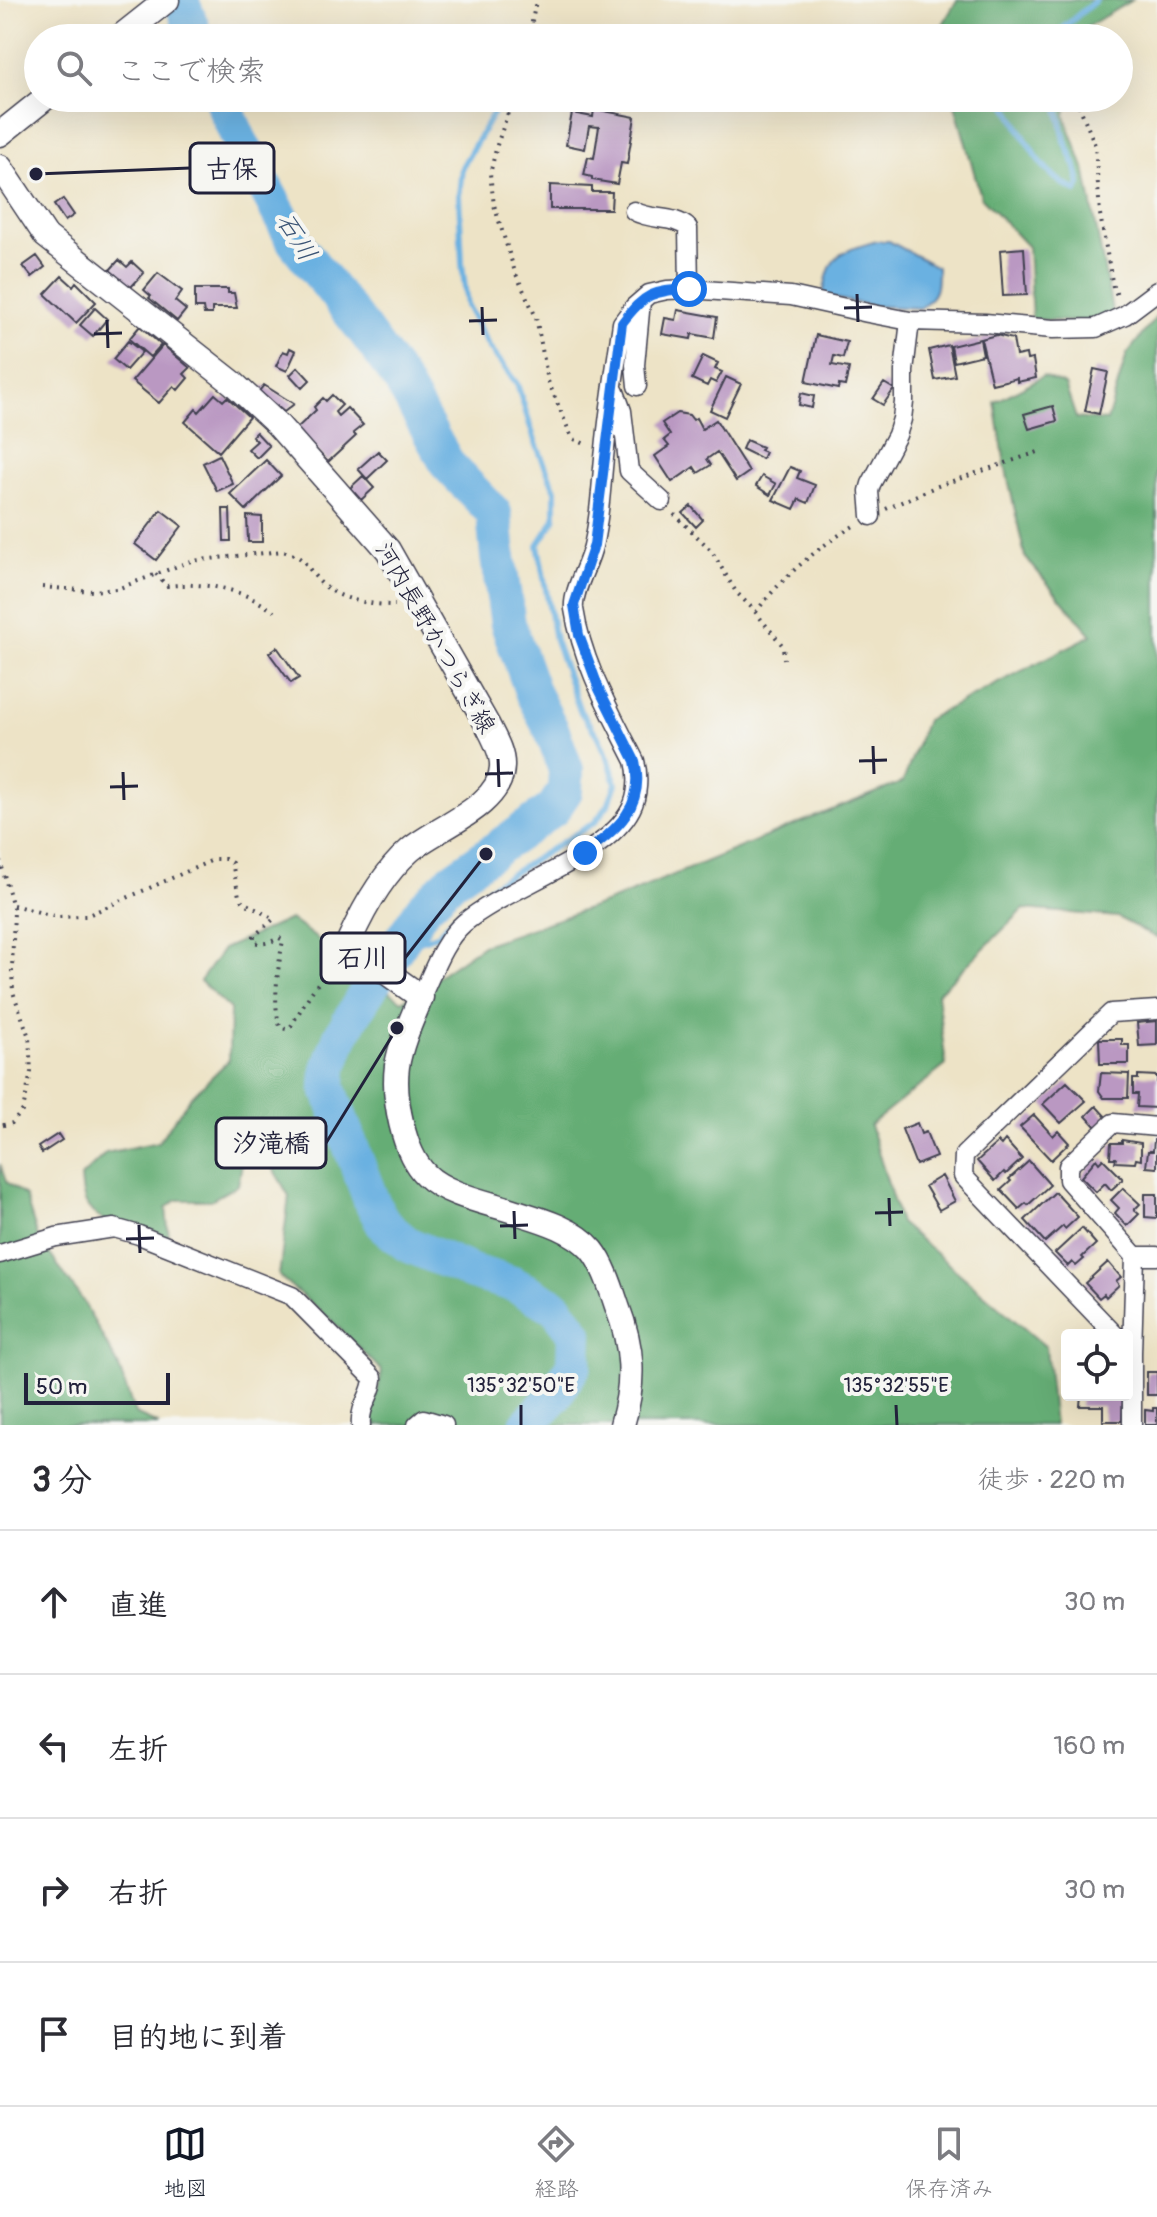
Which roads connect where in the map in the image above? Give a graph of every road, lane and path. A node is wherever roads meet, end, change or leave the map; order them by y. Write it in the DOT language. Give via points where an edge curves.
graph roads {
  1 [pos="167,0"];
  2 [pos="536,0"];
  3 [pos="137,24"];
  4 [pos="532,24"];
  5 [pos="28,112"];
  6 [pos="508,112"];
  7 [pos="1082,112"];
  8 [pos="0,134"];
  9 [pos="0,167"];
  10 [pos="634,211"];
  11 [pos="689,289"];
  12 [pos="1157,291"];
  13 [pos="641,301"];
  14 [pos="1125,315"];
  15 [pos="910,321"];
  16 [pos="613,386"];
  17 [pos="637,386"];
  18 [pos="605,450"];
  19 [pos="662,501"];
  20 [pos="871,516"];
  21 [pos="156,574"];
  22 [pos="42,587"];
  23 [pos="418,600"];
  24 [pos="274,612"];
  25 [pos="784,659"];
  26 [pos="0,860"];
  27 [pos="13,905"];
  28 [pos="355,948"];
  29 [pos="418,995"];
  30 [pos="1157,1010"];
  31 [pos="0,1126"];
  32 [pos="1157,1127"];
  33 [pos="0,1254"];
  34 [pos="1135,1256"];
  35 [pos="1157,1256"];
  36 [pos="1109,1329"];
  37 [pos="1130,1329"];
  38 [pos="1131,1401"];
  39 [pos="361,1425"];
  40 [pos="622,1425"];
  41 [pos="1132,1425"];
  1 -- 3 [label="main road"];
  2 -- 4 [label="path"];
  5 -- 8 [label="main road"];
  6 -- 18 [label="path" via="490,174 494,205 536,317 548,381 563,419 572,438"];
  7 -- 14 [label="path" via="1095,145 1105,249"];
  9 -- 23 [label="main road, 河内長野かつらぎ線" via="46,236 233,383 278,425 388,550"];
  10 -- 11 [label="street" via="688,228"];
  11 -- 13 [label="street" via="649,294"];
  11 -- 15 [label="street" via="791,296"];
  12 -- 14 [label="street"];
  13 -- 16 [label="street" via="622,323"];
  13 -- 17 [label="street"];
  14 -- 15 [label="street" via="1096,328"];
  15 -- 20 [label="street" via="902,419 871,484"];
  16 -- 18 [label="street"];
  16 -- 19 [label="street" via="622,411 629,471"];
  18 -- 29 [label="street" via="594,545 574,605 599,689 635,761 631,810 585,853 462,924"];
  19 -- 25 [label="path" via="711,550 736,592 783,646"];
  21 -- 22 [label="path" via="117,589"];
  21 -- 23 [label="path" via="191,561 282,551 303,559 321,584 336,593 382,605"];
  21 -- 24 [label="path" via="167,586 224,588"];
  23 -- 28 [label="main road, 河内長野かつらぎ線" via="488,726 502,766 496,788 480,804 409,851 380,884 350,939"];
  26 -- 27 [label="path"];
  27 -- 28 [label="path" via="57,917 86,916 225,859 232,863 243,902 274,919 254,941 283,940 278,1016 286,1029 332,968"];
  27 -- 31 [label="path" via="13,992 29,1037 31,1072 23,1110 12,1123"];
  28 -- 29 [label="main road"];
  29 -- 40 [label="main road" via="397,1066 401,1125 411,1151 426,1175 444,1187 566,1231 591,1249 625,1326 630,1353"];
  30 -- 36 [label="street" via="1111,1013 964,1155 963,1176"];
  32 -- 34 [label="street" via="1113,1123 1068,1166 1068,1180"];
  33 -- 39 [label="street" via="56,1237 114,1228 292,1296 373,1378"];
  34 -- 35 [label="street"];
  34 -- 37 [label="street"];
  38 -- 41 [label="street"];
}
